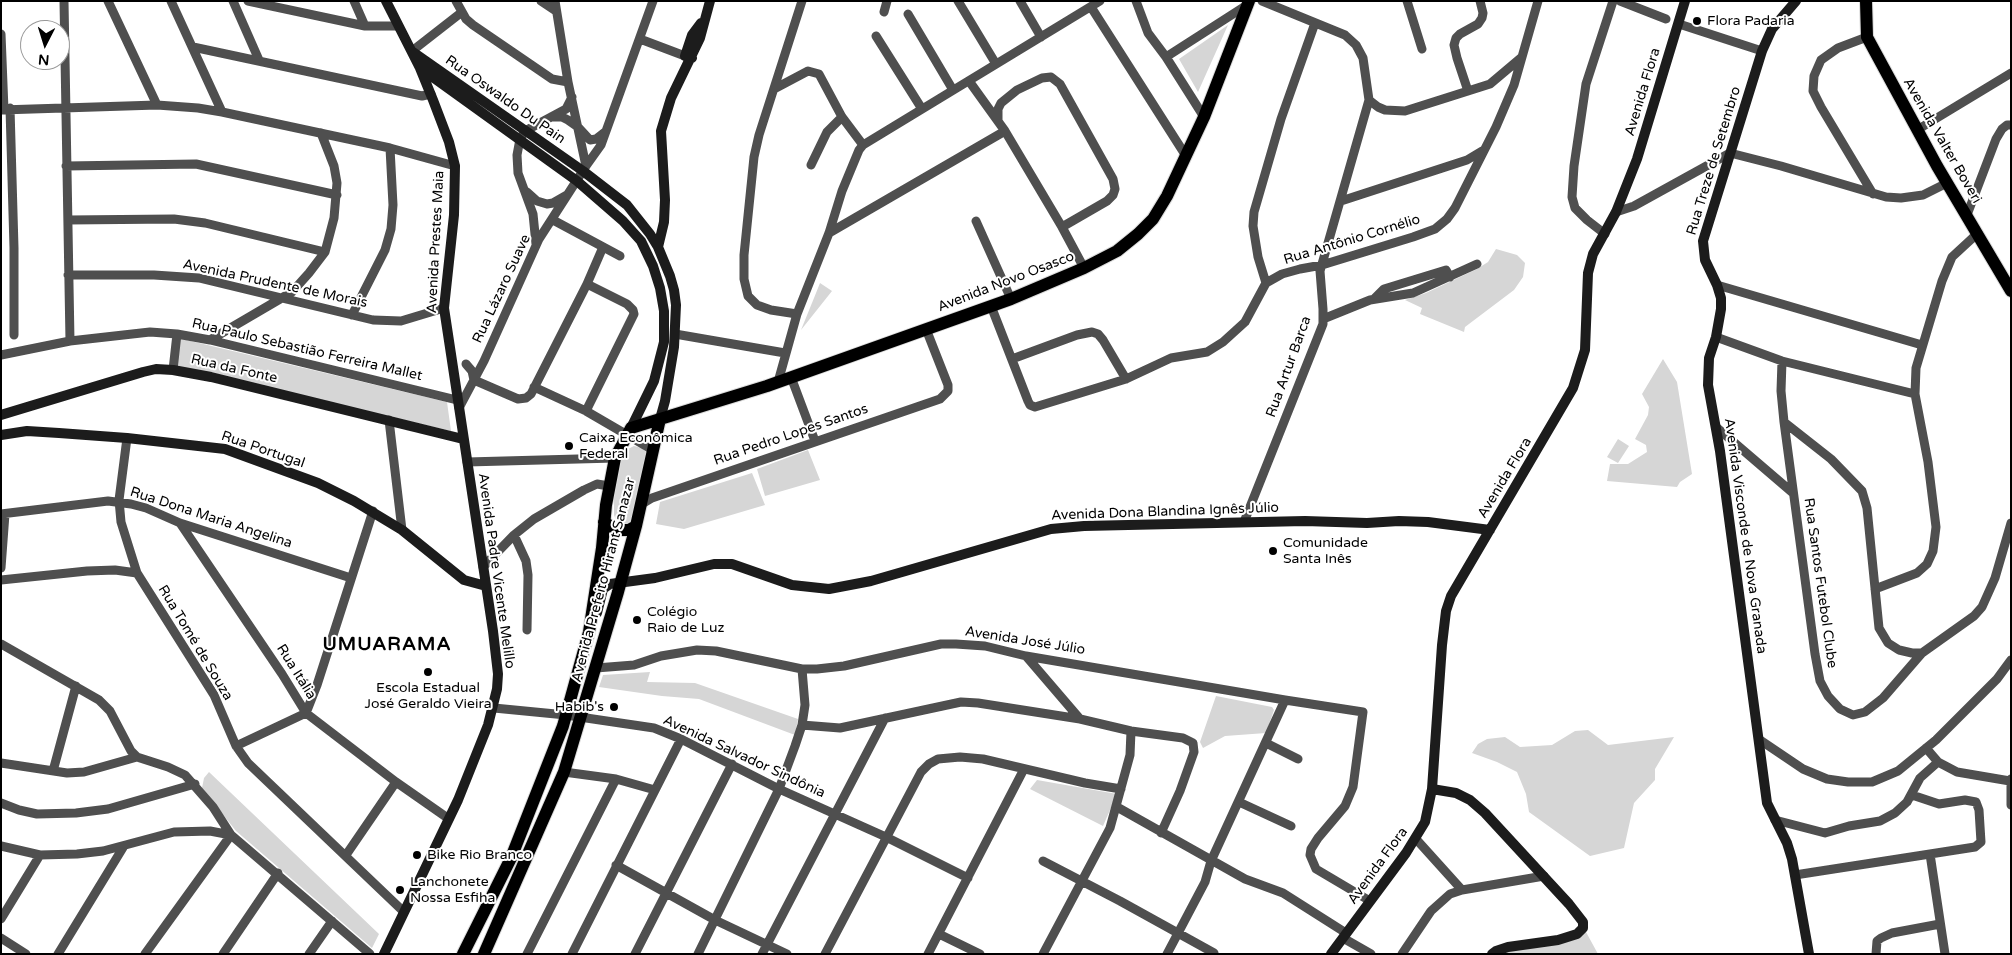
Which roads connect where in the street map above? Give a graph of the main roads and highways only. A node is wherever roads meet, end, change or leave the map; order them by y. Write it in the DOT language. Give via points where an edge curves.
graph roads {
  1 [pos="386,1"];
  2 [pos="710,1"];
  3 [pos="1685,1"];
  4 [pos="1795,1"];
  5 [pos="1866,1"];
  6 [pos="1248,3"];
  7 [pos="412,51"];
  8 [pos="420,68"];
  9 [pos="522,135"];
  10 [pos="584,168"];
  11 [pos="577,182"];
  12 [pos="658,246"];
  13 [pos="2011,291"];
  14 [pos="1716,337"];
  15 [pos="458,404"];
  16 [pos="1,415"];
  17 [pos="660,419"];
  18 [pos="629,432"];
  19 [pos="1,436"];
  20 [pos="463,439"];
  21 [pos="604,522"];
  22 [pos="636,526"];
  23 [pos="1490,530"];
  24 [pos="621,582"];
  25 [pos="486,586"];
  26 [pos="589,632"];
  27 [pos="1432,789"];
  28 [pos="387,953"];
  29 [pos="463,954"];
  30 [pos="484,954"];
  31 [pos="1331,954"];
  32 [pos="1492,954"];
  33 [pos="1809,954"];
  1 -- 7 [label="main road, Avenida Prestes Maia"];
  2 -- 12 [label="main road" via="700,38 671,98 661,131 664,222"];
  3 -- 23 [label="main road, Avenida Flora" via="1637,159 1588,273 1585,350 1574,388"];
  4 -- 14 [label="main road, Rua Treze de Setembro" via="1772,29 1762,51 1703,241 1705,260 1717,285 1721,309"];
  5 -- 13 [label="main road, Avenida Valter Boveri" via="1867,37"];
  6 -- 17 [label="main road, Avenida Novo Osasco" via="1204,117 1167,196 1154,219 1117,251 1011,299 778,382"];
  7 -- 8 [label="main road, Avenida Prestes Maia"];
  7 -- 9 [label="main road, Rua Oswaldo Du Pain"];
  8 -- 9 [label="main road, Rua Oswaldo Du Pain"];
  8 -- 15 [label="main road, Avenida Prestes Maia" via="455,166 454,215 444,308"];
  9 -- 10 [label="main road, Rua Oswaldo Du Pain"];
  9 -- 11 [label="main road, Rua Oswaldo Du Pain"];
  10 -- 12 [label="main road, Avenida Prefeito Hirant Sanazar" via="627,206"];
  11 -- 18 [label="main road, Avenida Prefeito Hirant Sanazar" via="641,241 660,288 664,342 654,381"];
  12 -- 17 [label="main road, Avenida Prefeito Hirant Sanazar" via="674,290 675,334"];
  14 -- 33 [label="main road, Avenida Visconde de Nova Granada" via="1708,369 1767,803 1787,843"];
  15 -- 20 [label="main road, Avenida Padre Vicente Melillo"];
  16 -- 20 [label="main road, Rua da Fonte" via="156,369 211,377"];
  17 -- 18 [label="main road, Avenida Novo Osasco"];
  17 -- 22 [label="main road, Avenida Prefeito Hirant Sanazar"];
  18 -- 21 [label="main road, Avenida Prefeito Hirant Sanazar" via="615,458"];
  19 -- 25 [label="main road, Rua Portugal" via="27,431 225,449 318,483 373,511 464,580"];
  20 -- 25 [label="main road, Avenida Padre Vicente Melillo"];
  21 -- 22 [label="main road" via="617,530"];
  21 -- 26 [label="main road, Avenida Prefeito Hirant Sanazar"];
  22 -- 24 [label="main road, Avenida Prefeito Hirant Sanazar"];
  23 -- 24 [label="main road, Avenida Dona Blandina Ignês Júlio" via="1399,521 1084,526 1051,529 880,579 829,589 792,586 732,564 714,564"];
  23 -- 27 [label="main road, Avenida Flora" via="1450,596 1446,611"];
  24 -- 26 [label="main road, Avenida Dona Blandina Ignês Júlio" via="603,589"];
  24 -- 30 [label="main road, Avenida Prefeito Hirant Sanazar" via="564,772"];
  25 -- 28 [label="main road, Avenida Padre Vicente Melillo" via="497,659 498,689 494,708 449,819"];
  26 -- 29 [label="main road, Avenida Prefeito Hirant Sanazar" via="546,772 511,858"];
  27 -- 31 [label="main road, Avenida Flora" via="1425,822 1416,839"];
  27 -- 32 [label="main road" via="1456,793 1485,813 1583,922 1583,928 1577,934 1508,947"];
}
